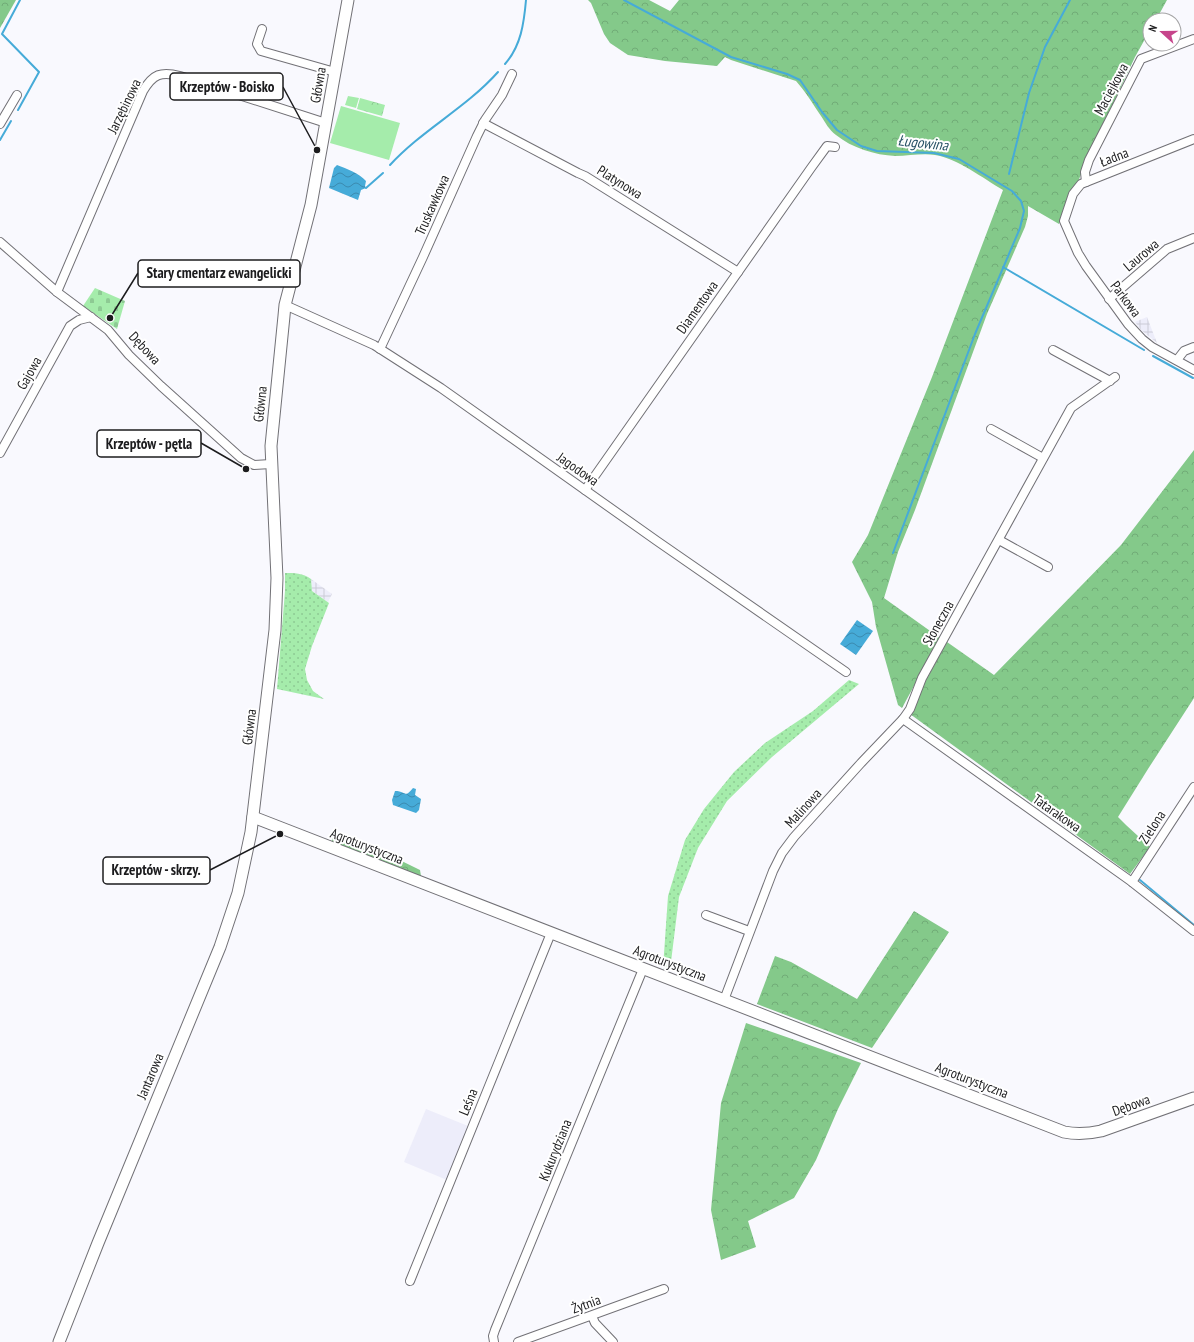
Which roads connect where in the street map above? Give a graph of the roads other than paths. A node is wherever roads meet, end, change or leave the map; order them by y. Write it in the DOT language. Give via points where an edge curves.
graph roads {
  1 [pos="348,0"];
  2 [pos="262,29"];
  3 [pos="1194,39"];
  4 [pos="335,72"];
  5 [pos="512,74"];
  6 [pos="17,95"];
  7 [pos="326,123"];
  8 [pos="483,123"];
  9 [pos="0,124"];
  10 [pos="1194,139"];
  11 [pos="835,147"];
  12 [pos="1086,182"];
  13 [pos="1064,220"];
  14 [pos="1194,238"];
  15 [pos="0,242"];
  16 [pos="738,272"];
  17 [pos="57,292"];
  18 [pos="1109,299"];
  19 [pos="285,305"];
  20 [pos="91,317"];
  21 [pos="1194,347"];
  22 [pos="380,349"];
  23 [pos="1053,350"];
  24 [pos="1177,360"];
  25 [pos="1194,370"];
  26 [pos="991,429"];
  27 [pos="0,452"];
  28 [pos="1043,458"];
  29 [pos="271,464"];
  30 [pos="585,490"];
  31 [pos="999,540"];
  32 [pos="1048,567"];
  33 [pos="846,672"];
  34 [pos="903,718"];
  35 [pos="1194,787"];
  36 [pos="253,817"];
  37 [pos="1132,882"];
  38 [pos="706,915"];
  39 [pos="749,931"];
  40 [pos="1194,931"];
  41 [pos="551,933"];
  42 [pos="643,969"];
  43 [pos="724,1000"];
  44 [pos="1194,1098"];
  45 [pos="1076,1134"];
  46 [pos="410,1281"];
  47 [pos="664,1290"];
  48 [pos="592,1316"];
  49 [pos="59,1342"];
  50 [pos="494,1342"];
  51 [pos="518,1342"];
  52 [pos="613,1342"];
  1 -- 4 [label="street, Główna"];
  2 -- 4 [label="street" via="257,44 261,51"];
  3 -- 12 [label="street, Maciejkowa" via="1141,59 1089,160 1084,172"];
  4 -- 7 [label="street, Główna"];
  5 -- 8 [label="street, Truskawkowa" via="502,95"];
  6 -- 9 [label="street"];
  7 -- 17 [label="street, Jarzębinowa" via="180,76 156,75 143,91"];
  7 -- 19 [label="street, Główna" via="311,205"];
  8 -- 16 [label="street, Platynowa" via="585,176"];
  8 -- 22 [label="street, Truskawkowa"];
  10 -- 12 [label="street, Ładna"];
  11 -- 16 [label="street, Diamentowa" via="827,146"];
  12 -- 13 [label="street, Ładna" via="1073,194"];
  13 -- 18 [label="street, Parkowa" via="1078,253"];
  14 -- 18 [label="street, Laurowa" via="1167,249"];
  15 -- 17 [label="street, Dębowa"];
  16 -- 30 [label="street, Diamentowa"];
  17 -- 20 [label="street, Dębowa"];
  18 -- 24 [label="street, Parkowa" via="1142,339"];
  19 -- 22 [label="street, Jagodowa"];
  19 -- 29 [label="street, Główna"];
  20 -- 27 [label="street, Gajowa" via="70,326"];
  20 -- 29 [label="street, Dębowa" via="108,330 161,386 241,458 254,465"];
  21 -- 24 [label="street" via="1184,351"];
  22 -- 30 [label="street, Jagodowa" via="441,388"];
  23 -- 28 [label="street, Słoneczna" via="1113,379 1071,408"];
  24 -- 25 [label="street, Parkowa"];
  26 -- 28 [label="street"];
  28 -- 31 [label="street, Słoneczna"];
  29 -- 36 [label="street, Główna" via="277,578 276,630"];
  30 -- 33 [label="street, Jagodowa"];
  31 -- 32 [label="street"];
  31 -- 34 [label="street, Słoneczna" via="922,678 910,709"];
  34 -- 37 [label="street, Tatarakowa"];
  34 -- 39 [label="street, Malinowa" via="784,850"];
  35 -- 37 [label="street, Zielona"];
  36 -- 41 [label="street, Agroturystyczna"];
  36 -- 49 [label="street, Jantarowa" via="238,893 228,925"];
  37 -- 40 [label="street, Tatarakowa"];
  38 -- 39 [label="street"];
  39 -- 43 [label="street, Malinowa"];
  41 -- 42 [label="street, Agroturystyczna"];
  41 -- 46 [label="street, Leśna"];
  42 -- 43 [label="street, Agroturystyczna"];
  42 -- 50 [label="street, Kukurydziana" via="495,1330"];
  43 -- 45 [label="street, Agroturystyczna"];
  44 -- 45 [label="street, Dębowa" via="1101,1131"];
  47 -- 48 [label="street, Żytnia"];
  48 -- 51 [label="street, Żytnia"];
  48 -- 52 [label="street" via="595,1323"];
}
